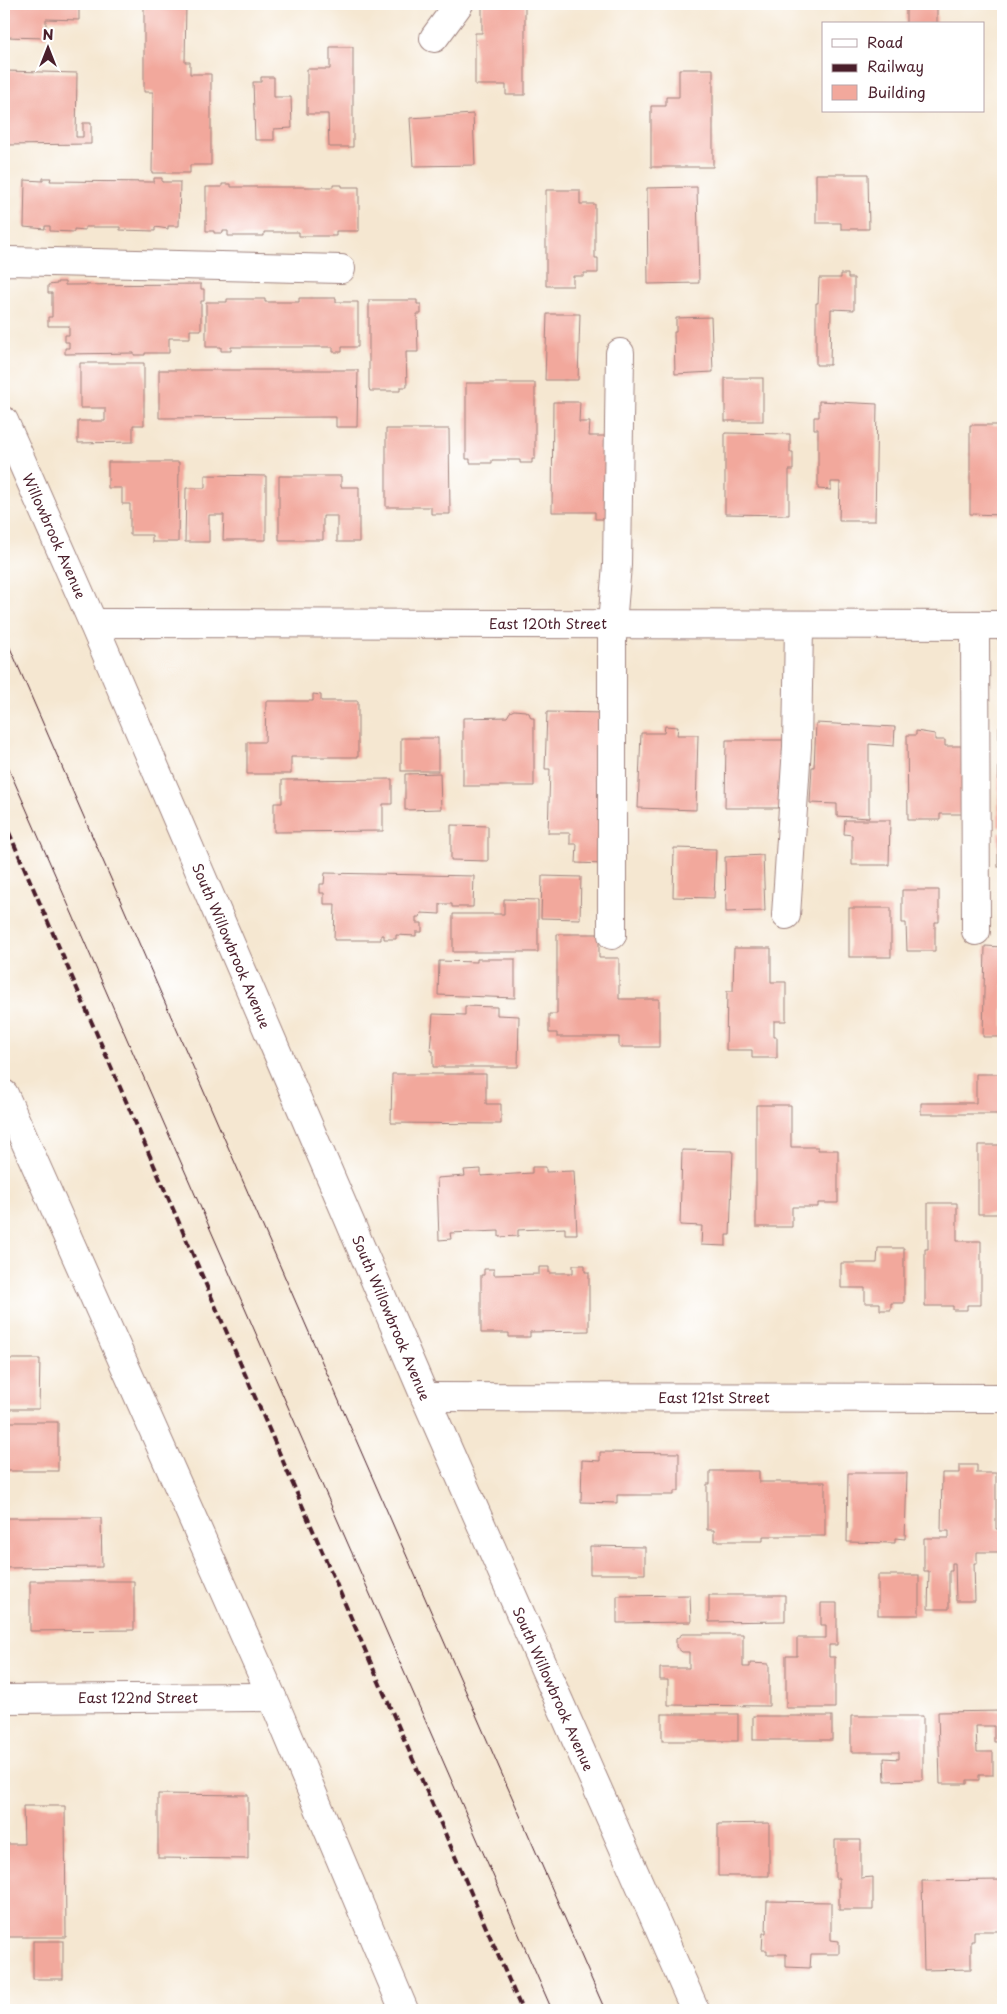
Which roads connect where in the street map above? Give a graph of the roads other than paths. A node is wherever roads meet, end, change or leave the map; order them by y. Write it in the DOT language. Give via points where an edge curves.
graph roads {
  1 [pos="459,4"];
  2 [pos="434,38"];
  3 [pos="4,262"];
  4 [pos="341,269"];
  5 [pos="620,352"];
  6 [pos="4,421"];
  7 [pos="93,623"];
  8 [pos="612,624"];
  9 [pos="799,625"];
  10 [pos="975,625"];
  11 [pos="1003,625"];
  12 [pos="786,915"];
  13 [pos="976,931"];
  14 [pos="612,935"];
  15 [pos="7,1111"];
  16 [pos="425,1397"];
  17 [pos="1003,1398"];
  18 [pos="272,1697"];
  19 [pos="4,1699"];
  20 [pos="404,2010"];
  21 [pos="695,2010"];
  1 -- 2 [label="street"];
  3 -- 4 [label="street"];
  5 -- 8 [label="street" via="617,565"];
  6 -- 7 [label="street, Willowbrook Avenue"];
  7 -- 8 [label="street, East 120th Street"];
  7 -- 16 [label="street, South Willowbrook Avenue"];
  8 -- 9 [label="street, East 120th Street"];
  8 -- 14 [label="street"];
  9 -- 10 [label="street, East 120th Street"];
  9 -- 12 [label="street" via="797,756"];
  10 -- 11 [label="street, East 120th Street"];
  10 -- 13 [label="street"];
  15 -- 18 [label="street"];
  16 -- 17 [label="street, East 121st Street"];
  16 -- 21 [label="street, South Willowbrook Avenue"];
  18 -- 19 [label="street, East 122nd Street"];
  18 -- 20 [label="street"];
}
